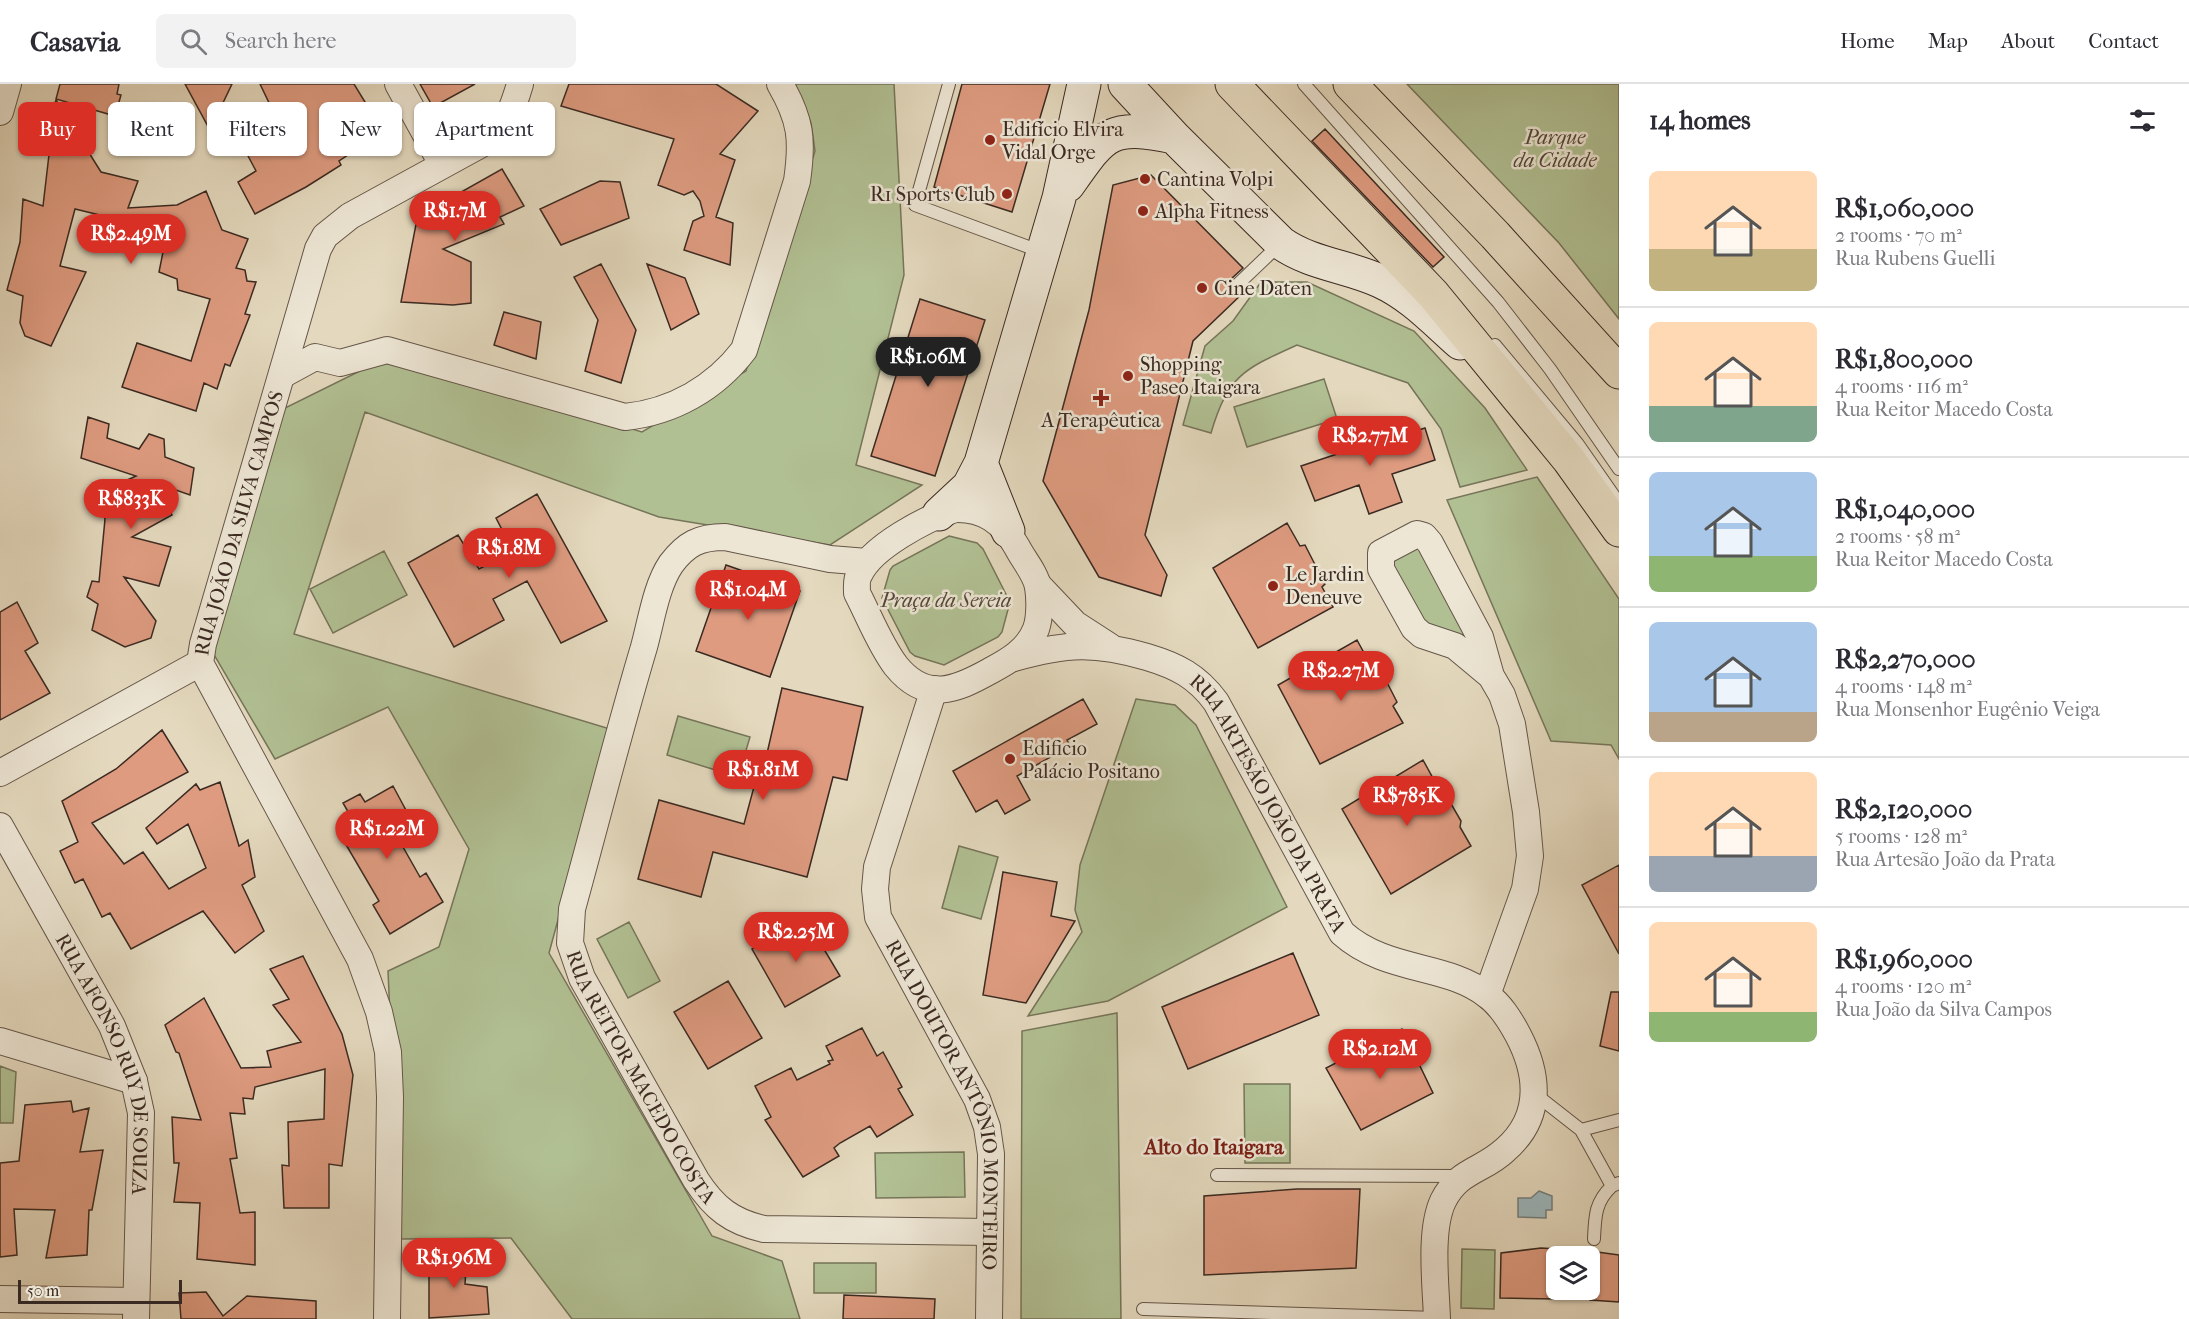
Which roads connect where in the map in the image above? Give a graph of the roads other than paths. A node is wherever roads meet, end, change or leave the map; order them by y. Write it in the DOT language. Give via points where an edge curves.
graph roads {
  1 [pos="8,84"];
  2 [pos="398,84"];
  3 [pos="520,84"];
  4 [pos="780,84"];
  5 [pos="950,84"];
  6 [pos="1084,84"];
  7 [pos="1125,84"];
  8 [pos="1232,84"];
  9 [pos="1250,84"];
  10 [pos="1304,84"];
  11 [pos="1350,84"];
  12 [pos="0,112"];
  13 [pos="1174,137"];
  14 [pos="442,164"];
  15 [pos="1059,198"];
  16 [pos="1281,243"];
  17 [pos="1043,252"];
  18 [pos="1236,286"];
  19 [pos="1467,315"];
  20 [pos="295,330"];
  21 [pos="1483,332"];
  22 [pos="315,357"];
  23 [pos="1614,360"];
  24 [pos="282,375"];
  25 [pos="1520,399"];
  26 [pos="981,463"];
  27 [pos="1619,469"];
  28 [pos="1619,502"];
  29 [pos="939,514"];
  30 [pos="1619,530"];
  31 [pos="1008,531"];
  32 [pos="867,562"];
  33 [pos="1038,585"];
  34 [pos="1110,646"];
  35 [pos="1014,658"];
  36 [pos="200,663"];
  37 [pos="1491,676"];
  38 [pos="934,689"];
  39 [pos="0,773"];
  40 [pos="0,826"];
  41 [pos="1487,994"];
  42 [pos="0,1041"];
  43 [pos="134,1081"];
  44 [pos="1535,1094"];
  45 [pos="1619,1120"];
  46 [pos="1581,1130"];
  47 [pos="1217,1175"];
  48 [pos="1462,1176"];
  49 [pos="1616,1185"];
  50 [pos="989,1232"];
  51 [pos="1594,1239"];
  52 [pos="0,1299"];
  53 [pos="1143,1309"];
  54 [pos="136,1310"];
  55 [pos="1437,1318"];
  56 [pos="387,1319"];
  57 [pos="989,1319"];
  1 -- 12 [label="street"];
  2 -- 14 [label="street"];
  3 -- 14 [label="street, RUA JOÃO DA SILVA CAMPOS" via="512,114 501,129 487,141"];
  4 -- 22 [label="street" via="800,125 797,181 744,350 712,384 665,409 625,417 387,350 340,363"];
  5 -- 17 [label="lane" via="915,206"];
  6 -- 15 [label="street"];
  7 -- 13 [label="street"];
  8 -- 25 [label="main road" via="1432,294"];
  9 -- 19 [label="lane"];
  10 -- 27 [label="lane" via="1498,302"];
  11 -- 23 [label="main road"];
  13 -- 15 [label="street" via="1127,130 1113,135 1089,154"];
  13 -- 16 [label="street"];
  14 -- 20 [label="street, RUA JOÃO DA SILVA CAMPOS" via="350,216 325,236"];
  15 -- 17 [label="street"];
  16 -- 18 [label="lane"];
  16 -- 25 [label="street" via="1297,254 1379,280 1417,303"];
  17 -- 26 [label="street"];
  20 -- 22 [label="street"];
  20 -- 24 [label="street, RUA JOÃO DA SILVA CAMPOS"];
  21 -- 28 [label="lane" via="1577,443"];
  22 -- 24 [label="street"];
  24 -- 36 [label="street, RUA JOÃO DA SILVA CAMPOS"];
  25 -- 30 [label="main road"];
  26 -- 29 [label="street" via="964,492"];
  26 -- 31 [label="street"];
  29 -- 31 [label="street" via="965,509 993,518"];
  29 -- 32 [label="street" via="882,547"];
  31 -- 33 [label="street"];
  32 -- 38 [label="street" via="859,574 857,593 896,666 911,679"];
  32 -- 50 [label="street, RUA REITOR MACEDO COSTA" via="830,559 716,537 690,543 674,561 662,585 572,909 570,943 582,978 696,1180 726,1216 764,1229"];
  33 -- 34 [label="street, RUA ARTESÃO JOÃO DA PRATA" via="1074,624"];
  33 -- 35 [label="street" via="1036,627"];
  34 -- 35 [label="street, RUA ARTESÃO JOÃO DA PRATA" via="1086,645"];
  34 -- 41 [label="street, RUA ARTESÃO JOÃO DA PRATA" via="1171,664 1204,686 1342,933 1370,953 1451,978"];
  35 -- 38 [label="street" via="960,688"];
  36 -- 39 [label="street"];
  36 -- 56 [label="street, RUA JOÃO DA SILVA CAMPOS" via="360,959 379,1012 388,1053 390,1097"];
  37 -- 37 [label="street" via="1480,637 1424,536 1410,536 1381,553 1381,569 1414,628 1422,635 1455,646"];
  37 -- 41 [label="street" via="1512,724 1530,856 1525,889"];
  38 -- 50 [label="street, RUA DOUTOR ANTÔNIO MONTEIRO" via="878,867 875,889 878,917 963,1071 987,1127 991,1154"];
  40 -- 43 [label="street, RUA AFONSO RUY DE SOUZA" via="112,1026"];
  41 -- 44 [label="street" via="1509,1020 1530,1057"];
  42 -- 43 [label="street"];
  43 -- 54 [label="street, RUA AFONSO RUY DE SOUZA" via="141,1113"];
  44 -- 46 [label="lane"];
  44 -- 48 [label="street" via="1524,1125 1504,1152"];
  45 -- 46 [label="lane"];
  46 -- 49 [label="lane"];
  47 -- 48 [label="lane"];
  48 -- 55 [label="street" via="1443,1202 1438,1217"];
  49 -- 51 [label="lane" via="1596,1206"];
  50 -- 57 [label="street, RUA DOUTOR ANTÔNIO MONTEIRO"];
  52 -- 54 [label="street"];
  53 -- 55 [label="lane"];
}
